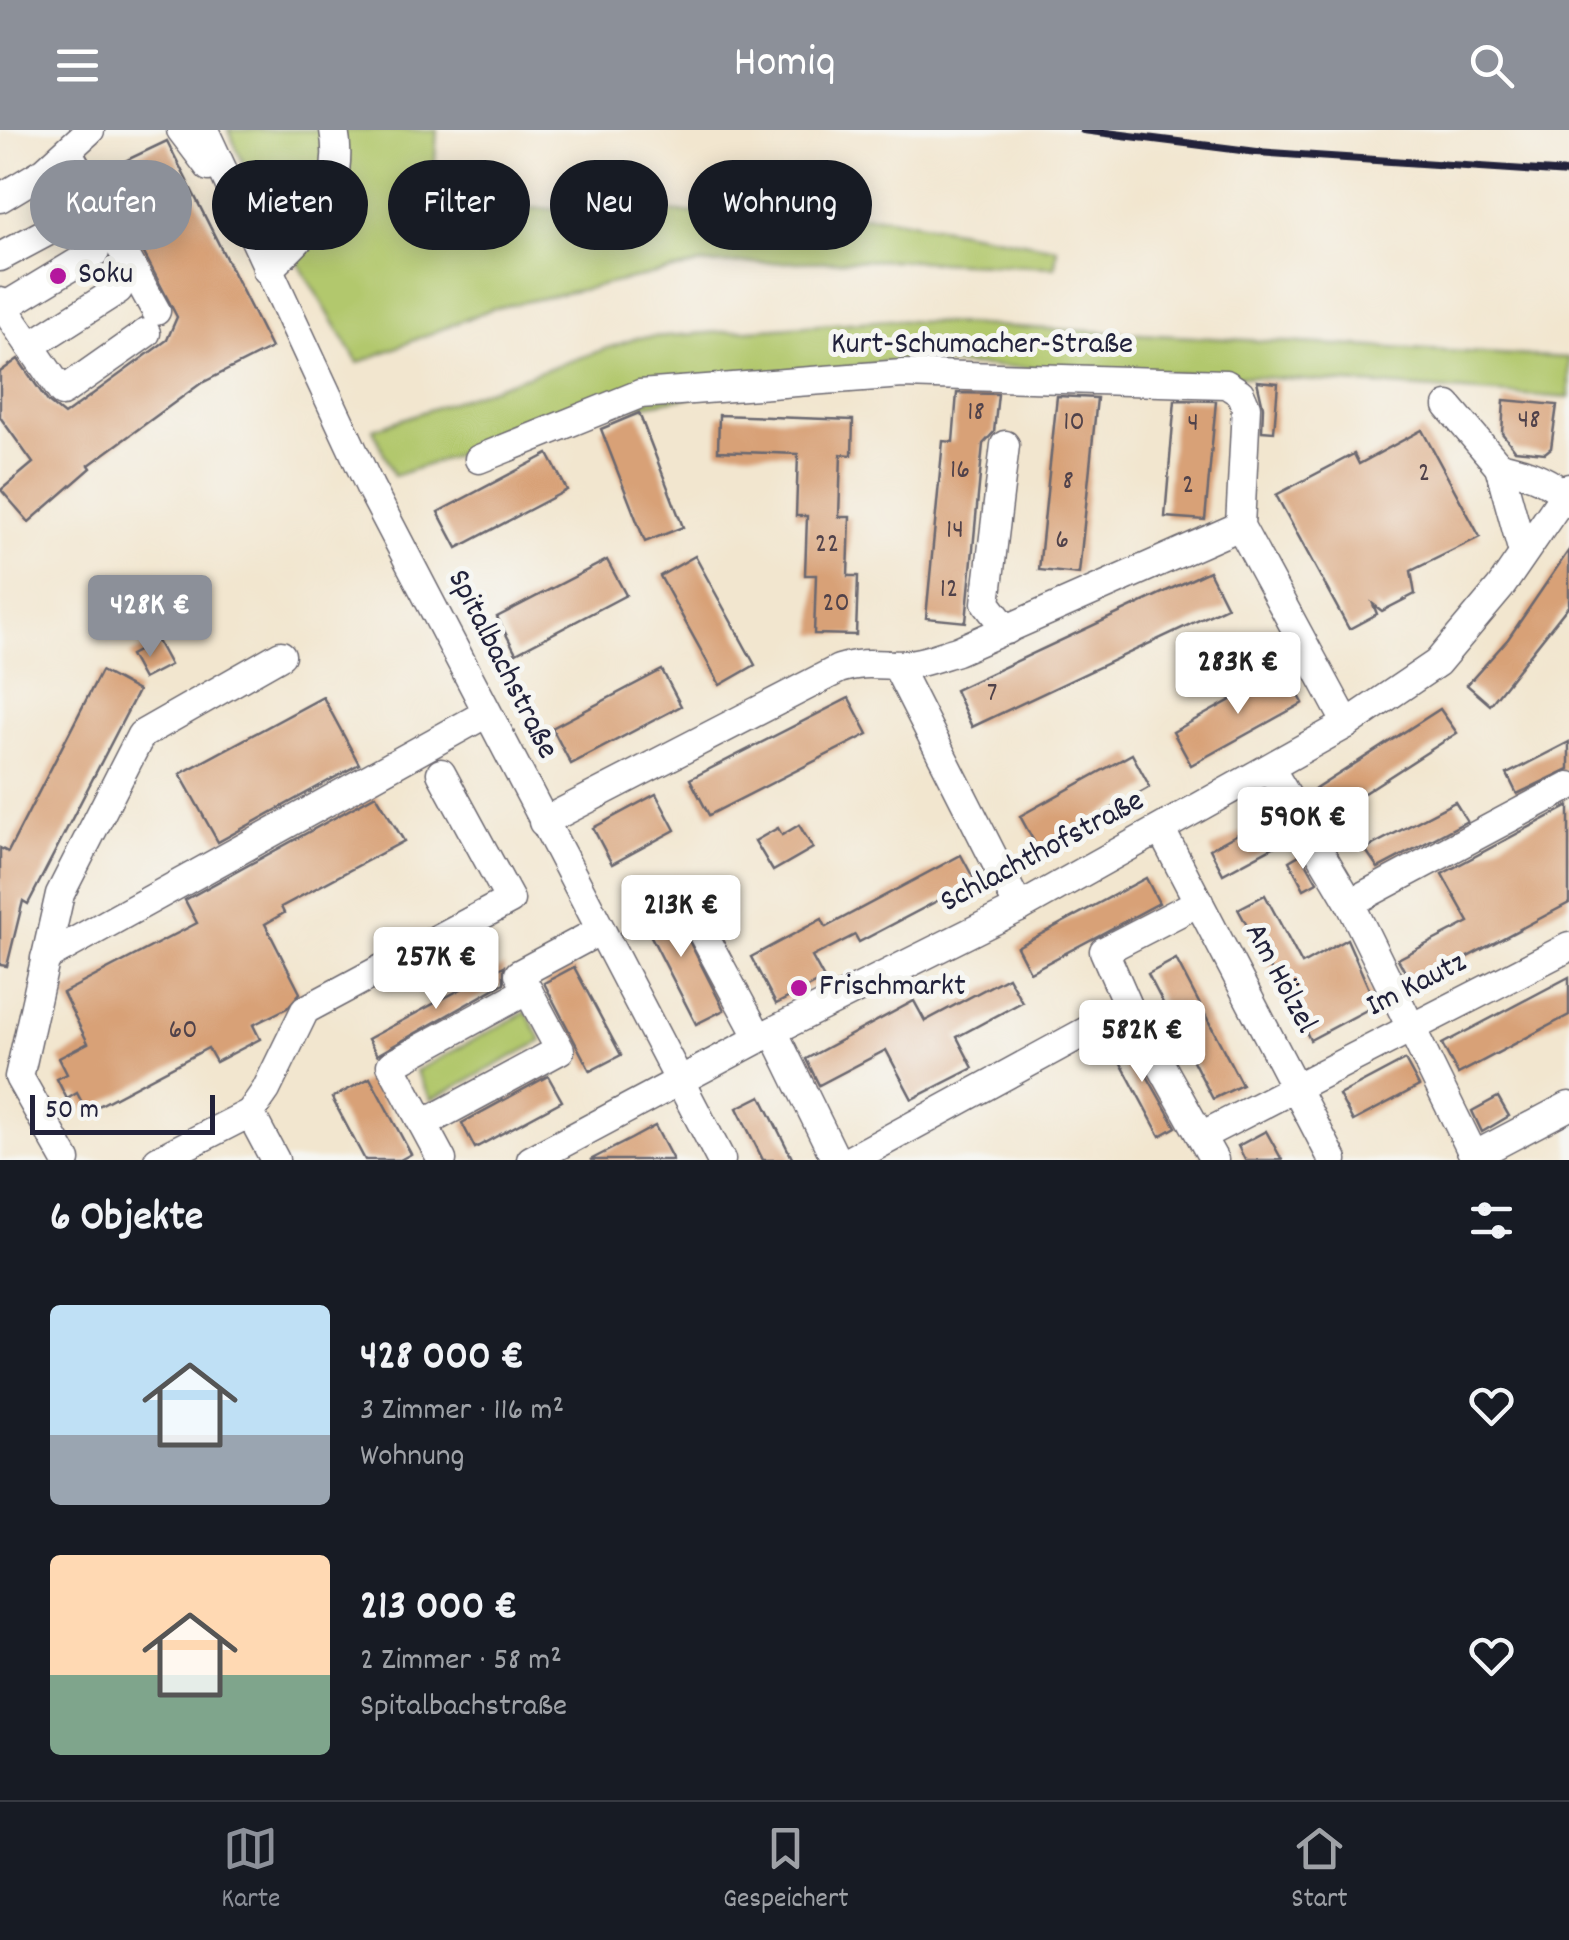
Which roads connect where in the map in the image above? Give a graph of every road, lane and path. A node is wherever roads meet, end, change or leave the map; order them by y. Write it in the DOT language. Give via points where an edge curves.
graph roads {
  1 [pos="90,130"];
  2 [pos="181,130"];
  3 [pos="204,130"];
  4 [pos="334,130"];
  5 [pos="68,152"];
  6 [pos="217,160"];
  7 [pos="212,170"];
  8 [pos="0,198"];
  9 [pos="30,241"];
  10 [pos="258,250"];
  11 [pos="96,252"];
  12 [pos="0,257"];
  13 [pos="267,270"];
  14 [pos="118,290"];
  15 [pos="2,305"];
  16 [pos="20,339"];
  17 [pos="1448,406"];
  18 [pos="1006,446"];
  19 [pos="479,459"];
  20 [pos="1499,466"];
  21 [pos="1567,495"];
  22 [pos="1240,526"];
  23 [pos="1522,553"];
  24 [pos="1007,630"];
  25 [pos="281,655"];
  26 [pos="896,665"];
  27 [pos="487,714"];
  28 [pos="1348,724"];
  29 [pos="1270,768"];
  30 [pos="441,772"];
  31 [pos="1569,786"];
  32 [pos="543,822"];
  33 [pos="1161,830"];
  34 [pos="684,899"];
  35 [pos="1199,902"];
  36 [pos="1350,903"];
  37 [pos="1018,908"];
  38 [pos="601,930"];
  39 [pos="1569,947"];
  40 [pos="45,958"];
  41 [pos="528,990"];
  42 [pos="1130,1008"];
  43 [pos="1414,1027"];
  44 [pos="766,1035"];
  45 [pos="682,1080"];
  46 [pos="1296,1088"];
  47 [pos="1569,1106"];
  48 [pos="250,1113"];
  49 [pos="423,1124"];
  50 [pos="1208,1148"];
  51 [pos="1475,1158"];
  52 [pos="66,1160"];
  53 [pos="158,1160"];
  54 [pos="275,1160"];
  55 [pos="442,1160"];
  56 [pos="531,1160"];
  57 [pos="721,1160"];
  58 [pos="836,1160"];
  59 [pos="850,1160"];
  60 [pos="1334,1160"];
  1 -- 5 [label="street"];
  2 -- 7 [label="street, Spitalbachstraße"];
  3 -- 6 [label="street, Spitalbachstraße"];
  4 -- 13 [label="street" via="334,188 309,233"];
  5 -- 8 [label="street"];
  5 -- 16 [label="street" via="151,322 62,392"];
  9 -- 12 [label="street"];
  10 -- 13 [label="street, Spitalbachstraße"];
  11 -- 15 [label="street"];
  13 -- 27 [label="street, Spitalbachstraße"];
  14 -- 16 [label="street"];
  15 -- 16 [label="street"];
  17 -- 20 [label="street"];
  18 -- 24 [label="street" via="986,603"];
  19 -- 22 [label="street, Kurt-Schumacher-Straße" via="640,394 904,374 1226,384 1246,406"];
  20 -- 21 [label="street"];
  20 -- 23 [label="street"];
  21 -- 23 [label="street, Schlachthofstraße"];
  22 -- 24 [label="street"];
  22 -- 28 [label="street"];
  23 -- 28 [label="street, Schlachthofstraße" via="1437,663"];
  24 -- 26 [label="street"];
  25 -- 40 [label="street" via="141,735 60,894"];
  26 -- 32 [label="street" via="866,660 839,670"];
  26 -- 37 [label="street"];
  27 -- 32 [label="street, Spitalbachstraße"];
  27 -- 40 [label="street"];
  28 -- 29 [label="street, Schlachthofstraße"];
  29 -- 33 [label="street, Schlachthofstraße"];
  29 -- 36 [label="street"];
  30 -- 48 [label="street" via="510,900 305,1010"];
  31 -- 36 [label="street"];
  32 -- 38 [label="street, Spitalbachstraße"];
  33 -- 35 [label="street, Am Hölzel"];
  33 -- 37 [label="street, Schlachthofstraße"];
  34 -- 44 [label="street"];
  35 -- 42 [label="street" via="1104,951"];
  35 -- 46 [label="street, Am Hölzel"];
  36 -- 43 [label="street"];
  37 -- 44 [label="street, Schlachthofstraße"];
  38 -- 41 [label="street" via="520,974"];
  38 -- 45 [label="street, Spitalbachstraße"];
  39 -- 43 [label="street, Im Kautz"];
  40 -- 52 [label="street" via="19,1076"];
  41 -- 49 [label="street" via="391,1065"];
  41 -- 49 [label="street" via="560,1050"];
  42 -- 50 [label="street"];
  42 -- 59 [label="street"];
  43 -- 46 [label="street, Im Kautz"];
  43 -- 51 [label="street"];
  44 -- 45 [label="street, Schlachthofstraße"];
  44 -- 58 [label="street"];
  45 -- 56 [label="street, Schlachthofstraße"];
  45 -- 57 [label="street, Spitalbachstraße"];
  46 -- 50 [label="street, Im Kautz"];
  46 -- 60 [label="street, Am Hölzel"];
  47 -- 51 [label="street"];
  48 -- 53 [label="street"];
  48 -- 54 [label="street"];
  49 -- 55 [label="street"];
}
